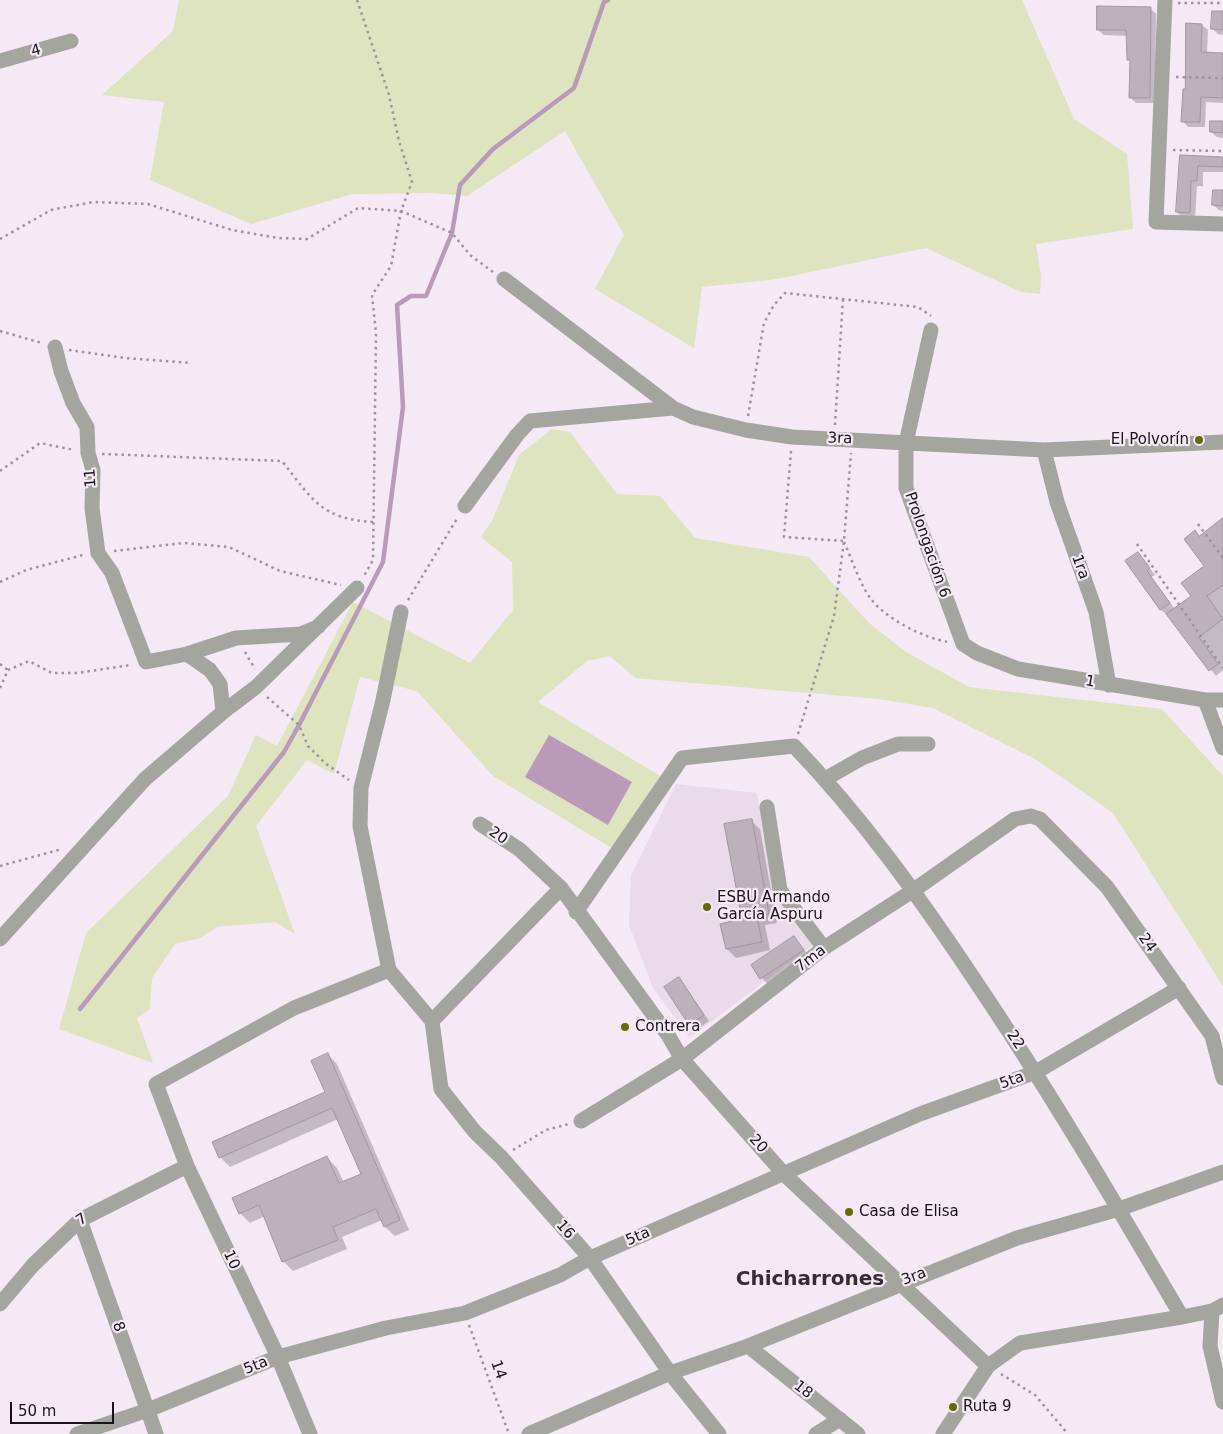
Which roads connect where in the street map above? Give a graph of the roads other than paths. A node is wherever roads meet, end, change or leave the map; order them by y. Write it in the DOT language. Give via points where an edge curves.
graph roads {
  1 [pos="1165,2"];
  2 [pos="71,41"];
  3 [pos="0,60"];
  4 [pos="1223,224"];
  5 [pos="504,279"];
  6 [pos="931,330"];
  7 [pos="55,347"];
  8 [pos="673,408"];
  9 [pos="1223,442"];
  10 [pos="906,443"];
  11 [pos="1044,450"];
  12 [pos="464,506"];
  13 [pos="356,588"];
  14 [pos="401,612"];
  15 [pos="318,627"];
  16 [pos="963,644"];
  17 [pos="187,654"];
  18 [pos="1110,685"];
  19 [pos="1205,700"];
  20 [pos="1223,700"];
  21 [pos="223,712"];
  22 [pos="928,744"];
  23 [pos="1223,748"];
  24 [pos="825,779"];
  25 [pos="767,808"];
  26 [pos="480,824"];
  27 [pos="1046,824"];
  28 [pos="561,888"];
  29 [pos="914,890"];
  30 [pos="576,912"];
  31 [pos="0,939"];
  32 [pos="824,948"];
  33 [pos="389,970"];
  34 [pos="1179,988"];
  35 [pos="432,1021"];
  36 [pos="682,1059"];
  37 [pos="1036,1072"];
  38 [pos="1223,1078"];
  39 [pos="581,1120"];
  40 [pos="187,1166"];
  41 [pos="1223,1172"];
  42 [pos="784,1174"];
  43 [pos="1119,1209"];
  44 [pos="80,1220"];
  45 [pos="590,1258"];
  46 [pos="901,1282"];
  47 [pos="0,1304"];
  48 [pos="1217,1308"];
  49 [pos="1182,1317"];
  50 [pos="748,1346"];
  51 [pos="278,1357"];
  52 [pos="988,1366"];
  53 [pos="670,1373"];
  54 [pos="1223,1402"];
  55 [pos="148,1410"];
  56 [pos="840,1419"];
  57 [pos="77,1434"];
  58 [pos="156,1434"];
  59 [pos="310,1434"];
  60 [pos="529,1434"];
  61 [pos="719,1434"];
  62 [pos="816,1434"];
  63 [pos="858,1434"];
  64 [pos="943,1434"];
  1 -- 4 [label="street" via="1156,222"];
  2 -- 3 [label="street, 4"];
  5 -- 8 [label="street, 3ra"];
  6 -- 10 [label="street, Prolongación 6"];
  7 -- 17 [label="street, 11" via="60,371 86,427 93,470 92,508 98,552 112,573 146,662"];
  8 -- 10 [label="street, 3ra" via="693,417 746,430"];
  8 -- 12 [label="street" via="530,421"];
  9 -- 11 [label="street, 3ra"];
  10 -- 11 [label="street, 3ra"];
  10 -- 16 [label="street, Prolongación 6" via="906,488"];
  11 -- 18 [label="street, 1ra" via="1057,502 1096,612"];
  13 -- 15 [label="street"];
  14 -- 33 [label="street" via="361,788 360,826"];
  15 -- 17 [label="street" via="301,634 236,638"];
  15 -- 21 [label="street" via="256,688"];
  16 -- 18 [label="street, 1" via="1018,669"];
  17 -- 21 [label="street" via="210,670 220,684"];
  18 -- 19 [label="street, 1"];
  19 -- 20 [label="street, 1"];
  19 -- 23 [label="street"];
  21 -- 31 [label="street" via="145,779"];
  22 -- 24 [label="street" via="898,744 862,758"];
  24 -- 29 [label="street, 22"];
  24 -- 30 [label="street, 22" via="794,746 682,758"];
  25 -- 32 [label="street" via="780,890"];
  26 -- 28 [label="street, 20" via="519,850"];
  27 -- 29 [label="street, 7ma" via="1031,816 1015,819"];
  27 -- 34 [label="street, 24" via="1107,887"];
  28 -- 30 [label="street, 20"];
  28 -- 35 [label="street"];
  29 -- 32 [label="street, 7ma"];
  29 -- 37 [label="street, 22"];
  30 -- 36 [label="street, 20" via="668,1035"];
  32 -- 36 [label="street, 7ma"];
  33 -- 35 [label="street"];
  33 -- 40 [label="street, 10" via="294,1008 156,1084"];
  34 -- 37 [label="street, 5ta"];
  34 -- 38 [label="street, 24" via="1212,1036"];
  35 -- 45 [label="street, 16" via="441,1089 475,1132"];
  36 -- 39 [label="street, 7ma"];
  36 -- 42 [label="street, 20"];
  37 -- 42 [label="street, 5ta" via="920,1114"];
  37 -- 43 [label="street, 22"];
  40 -- 44 [label="street, 7"];
  40 -- 51 [label="street, 10"];
  41 -- 43 [label="street, 3ra"];
  42 -- 45 [label="street, 5ta"];
  42 -- 46 [label="street, 20"];
  43 -- 46 [label="street, 3ra" via="1017,1238"];
  43 -- 49 [label="street, 22"];
  44 -- 47 [label="street, 7"];
  44 -- 55 [label="street, 8"];
  45 -- 51 [label="street, 5ta" via="560,1275 465,1313 386,1328"];
  45 -- 53 [label="street, 16"];
  46 -- 50 [label="street, 3ra"];
  46 -- 52 [label="street, 20"];
  48 -- 49 [label="street"];
  48 -- 54 [label="street" via="1210,1346"];
  49 -- 52 [label="street" via="1020,1343"];
  50 -- 53 [label="street, 3ra"];
  50 -- 56 [label="street, 18"];
  51 -- 55 [label="street, 5ta"];
  51 -- 59 [label="street, 10"];
  52 -- 64 [label="street"];
  53 -- 60 [label="street, 3ra"];
  53 -- 61 [label="street, 16"];
  55 -- 57 [label="street, 5ta"];
  55 -- 58 [label="street, 8"];
  56 -- 62 [label="street"];
  56 -- 63 [label="street, 18"];
}
